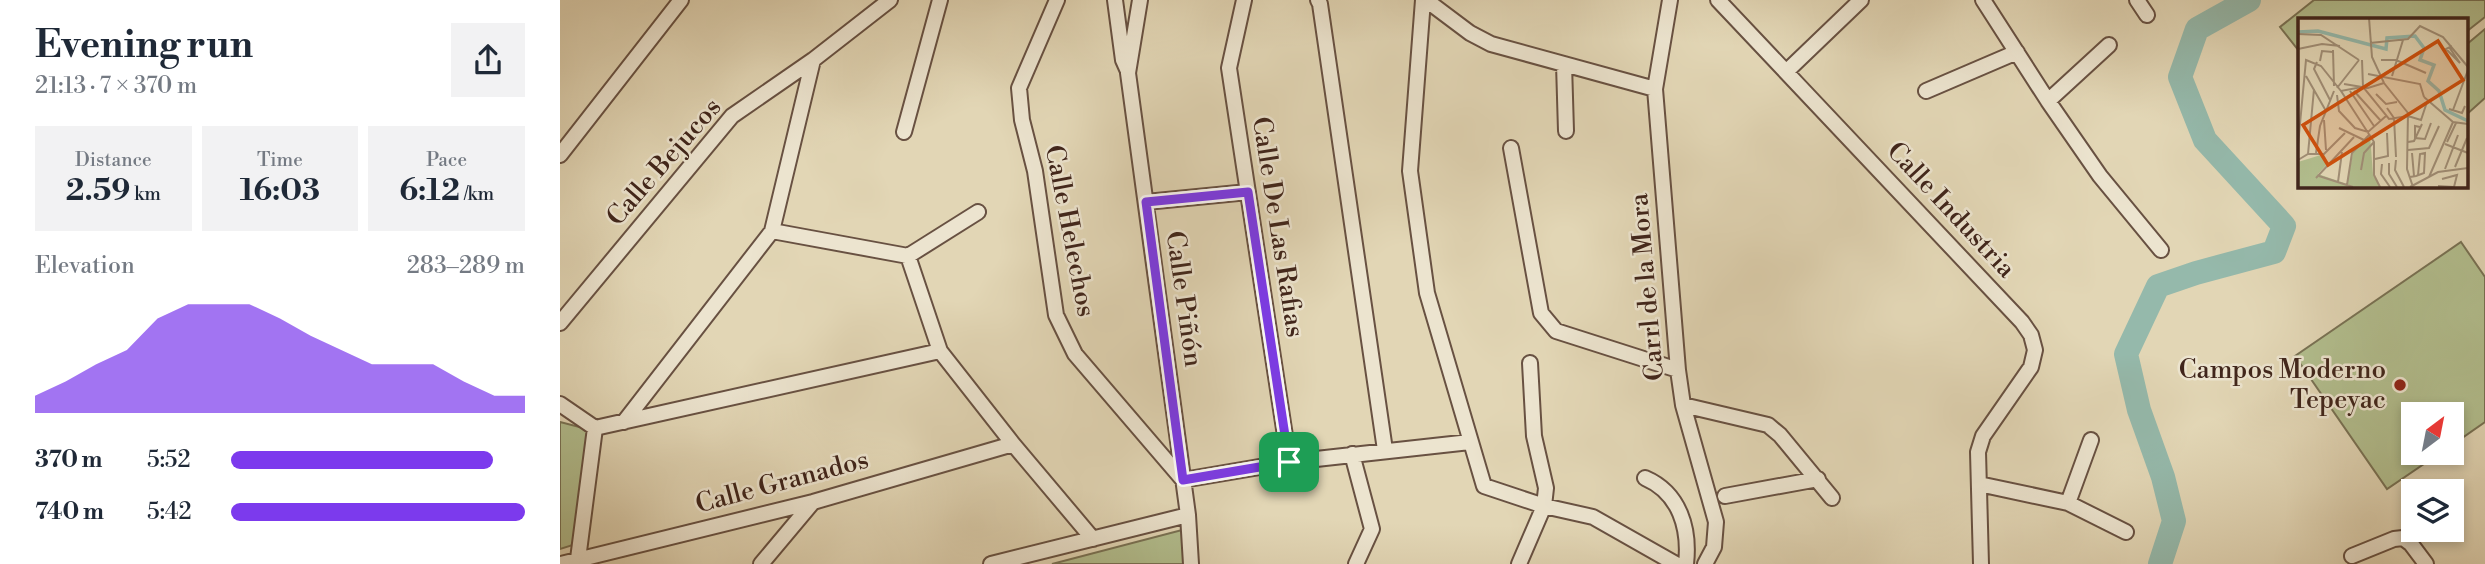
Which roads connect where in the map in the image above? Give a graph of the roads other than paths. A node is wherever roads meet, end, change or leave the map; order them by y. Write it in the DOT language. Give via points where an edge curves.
graph roads {
  1 [pos="681,0"];
  2 [pos="940,0"];
  3 [pos="1057,0"];
  4 [pos="1115,0"];
  5 [pos="1140,0"];
  6 [pos="1244,0"];
  7 [pos="1318,0"];
  8 [pos="1425,0"];
  9 [pos="1670,0"];
  10 [pos="1718,0"];
  11 [pos="1861,0"];
  12 [pos="1983,0"];
  13 [pos="2137,0"];
  14 [pos="887,1"];
  15 [pos="2147,15"];
  16 [pos="2109,45"];
  17 [pos="2017,52"];
  18 [pos="813,61"];
  19 [pos="1564,64"];
  20 [pos="1787,72"];
  21 [pos="1128,73"];
  22 [pos="1655,89"];
  23 [pos="1926,91"];
  24 [pos="2048,101"];
  25 [pos="1566,131"];
  26 [pos="904,132"];
  27 [pos="1511,148"];
  28 [pos="560,155"];
  29 [pos="1248,192"];
  30 [pos="1146,202"];
  31 [pos="978,212"];
  32 [pos="772,231"];
  33 [pos="2161,250"];
  34 [pos="908,256"];
  35 [pos="560,323"];
  36 [pos="940,351"];
  37 [pos="1530,363"];
  38 [pos="1678,370"];
  39 [pos="560,404"];
  40 [pos="1683,405"];
  41 [pos="624,422"];
  42 [pos="596,428"];
  43 [pos="2091,440"];
  44 [pos="1470,442"];
  45 [pos="1013,444"];
  46 [pos="1385,450"];
  47 [pos="1352,454"];
  48 [pos="1289,462"];
  49 [pos="1645,478"];
  50 [pos="1183,480"];
  51 [pos="1818,480"];
  52 [pos="1979,484"];
  53 [pos="1725,496"];
  54 [pos="1832,498"];
  55 [pos="813,502"];
  56 [pos="2068,503"];
  57 [pos="1544,506"];
  58 [pos="1188,515"];
  59 [pos="2126,532"];
  60 [pos="1093,539"];
  61 [pos="2352,556"];
  62 [pos="578,559"];
  63 [pos="1979,563"];
  64 [pos="561,564"];
  65 [pos="761,564"];
  66 [pos="991,564"];
  67 [pos="1191,564"];
  68 [pos="1356,564"];
  69 [pos="1519,564"];
  70 [pos="1676,564"];
  71 [pos="1686,564"];
  72 [pos="1705,564"];
  73 [pos="2426,564"];
  1 -- 28 [label="street"];
  2 -- 26 [label="street"];
  3 -- 50 [label="street, Calle Helechos" via="1019,88 1056,315 1075,354"];
  4 -- 21 [label="street"];
  5 -- 21 [label="street, Calle Piñón"];
  6 -- 29 [label="street, Calle De Las Rafias" via="1229,68"];
  7 -- 46 [label="street"];
  8 -- 19 [label="street" via="1491,44"];
  8 -- 44 [label="street" via="1410,171 1427,293"];
  9 -- 22 [label="street, Carrl de la Mora"];
  10 -- 20 [label="street, Calle Industria"];
  11 -- 20 [label="street"];
  12 -- 17 [label="street"];
  13 -- 15 [label="street"];
  14 -- 18 [label="street, Calle Bejucos"];
  16 -- 24 [label="street"];
  17 -- 23 [label="street"];
  17 -- 24 [label="street"];
  18 -- 32 [label="street"];
  18 -- 35 [label="street, Calle Bejucos" via="732,116"];
  19 -- 22 [label="street"];
  19 -- 25 [label="street"];
  20 -- 52 [label="street, Calle Industria" via="2031,335 2035,350 2031,367 1983,436 1978,452"];
  21 -- 30 [label="street, Calle Piñón"];
  22 -- 38 [label="street, Carrl de la Mora"];
  24 -- 33 [label="street" via="2100,176"];
  27 -- 38 [label="street" via="1541,313 1556,331"];
  29 -- 30 [label="street"];
  29 -- 48 [label="street, Calle De Las Rafias"];
  30 -- 50 [label="street, Calle Piñón"];
  31 -- 34 [label="street"];
  32 -- 34 [label="street"];
  32 -- 41 [label="street"];
  34 -- 36 [label="street"];
  36 -- 41 [label="street"];
  36 -- 45 [label="street"];
  37 -- 57 [label="street" via="1534,436 1546,488"];
  38 -- 40 [label="street, Carrl de la Mora"];
  39 -- 42 [label="street"];
  40 -- 51 [label="street" via="1768,425"];
  40 -- 72 [label="street, Carrl de la Mora" via="1716,522 1714,547"];
  41 -- 42 [label="street"];
  42 -- 62 [label="street"];
  43 -- 56 [label="street"];
  44 -- 46 [label="street"];
  44 -- 57 [label="street" via="1484,486"];
  45 -- 55 [label="street, Calle Granados"];
  45 -- 60 [label="street"];
  46 -- 47 [label="street"];
  47 -- 48 [label="street"];
  47 -- 68 [label="street" via="1371,529"];
  48 -- 50 [label="street"];
  49 -- 71 [label="street" via="1659,484 1682,514"];
  50 -- 58 [label="street, Calle Piñón"];
  51 -- 53 [label="street"];
  51 -- 54 [label="street"];
  52 -- 56 [label="street"];
  52 -- 63 [label="street, Calle Industria"];
  55 -- 62 [label="street, Calle Granados"];
  55 -- 65 [label="street"];
  56 -- 59 [label="street"];
  57 -- 69 [label="street"];
  57 -- 70 [label="street" via="1593,517"];
  58 -- 60 [label="street"];
  58 -- 67 [label="street, Calle Piñón"];
  60 -- 66 [label="street"];
  61 -- 73 [label="street" via="2403,538"];
  62 -- 64 [label="street, Calle Granados"];
}
